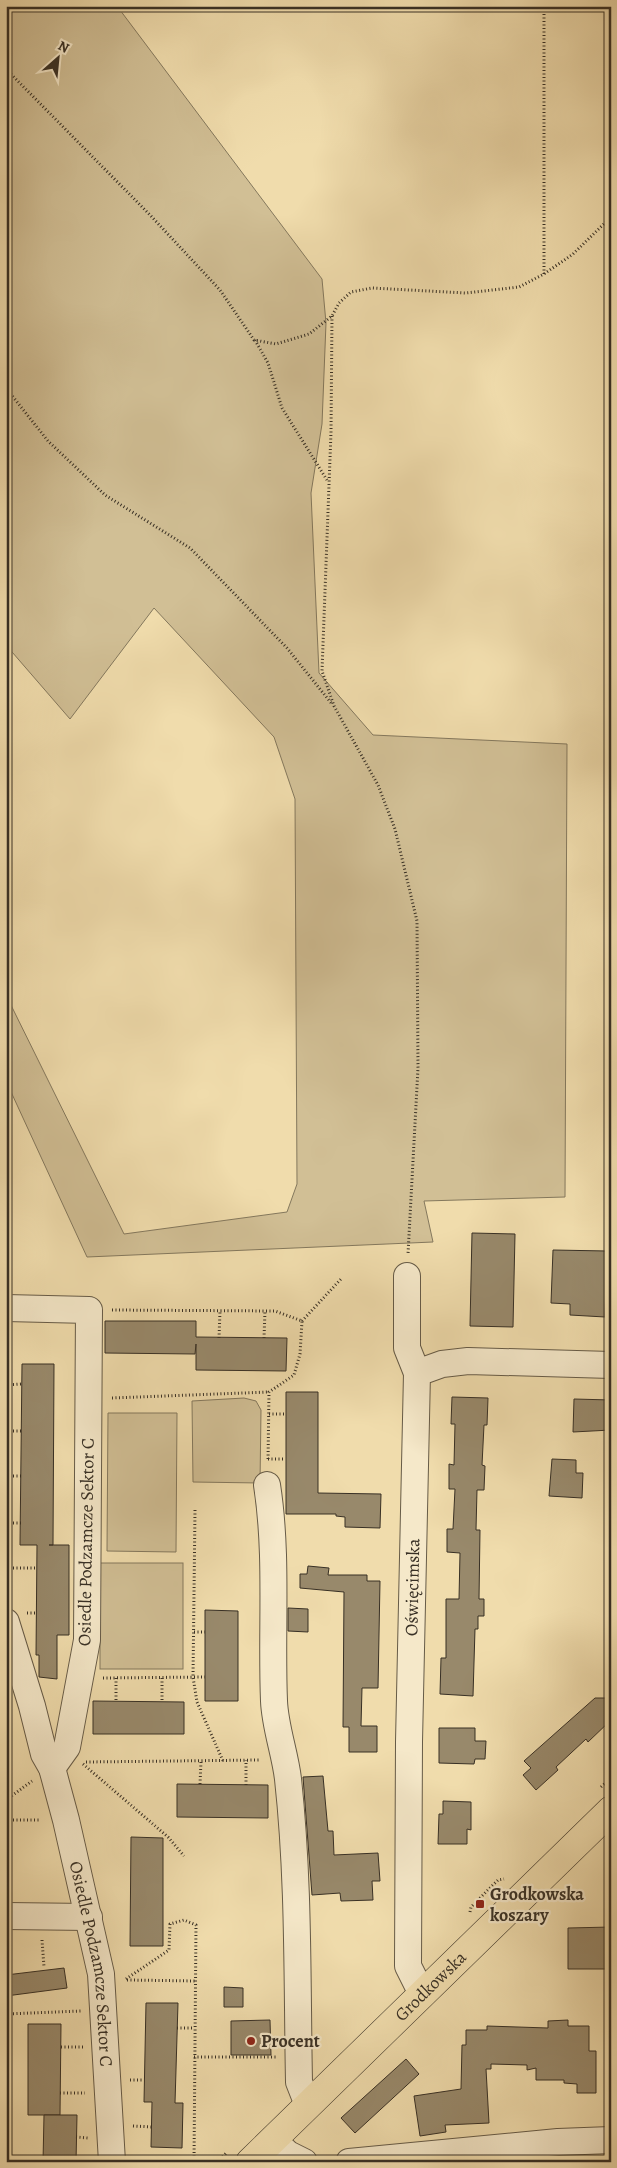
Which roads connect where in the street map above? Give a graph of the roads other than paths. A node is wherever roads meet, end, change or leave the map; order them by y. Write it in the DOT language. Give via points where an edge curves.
graph roads {
  1 [pos="407,1276"];
  2 [pos="6,1308"];
  3 [pos="611,1365"];
  4 [pos="417,1372"];
  5 [pos="268,1485"];
  6 [pos="6,1622"];
  7 [pos="52,1768"];
  8 [pos="611,1810"];
  9 [pos="6,1916"];
  10 [pos="89,1918"];
  11 [pos="422,1994"];
  12 [pos="308,2105"];
  13 [pos="273,2140"];
  14 [pos="611,2140"];
  15 [pos="558,2152"];
  16 [pos="112,2162"];
  17 [pos="250,2162"];
  18 [pos="304,2162"];
  19 [pos="349,2162"];
  1 -- 4 [label="street" via="407,1348"];
  2 -- 7 [label="street, Osiedle Podzamcze Sektor C" via="89,1310 88,1614 81,1678 67,1747"];
  3 -- 4 [label="street" via="468,1361 442,1364"];
  4 -- 11 [label="street, Oświęcimska" via="408,1966"];
  5 -- 12 [label="street" via="272,1537 274,1704 288,1777 297,1896 299,2082"];
  6 -- 7 [label="street, Osiedle Podzamcze Sektor C" via="44,1754"];
  7 -- 10 [label="street, Osiedle Podzamcze Sektor C"];
  8 -- 11 [label="main road, Grodkowska"];
  9 -- 10 [label="street"];
  10 -- 16 [label="street, Osiedle Podzamcze Sektor C" via="113,1980 103,2010"];
  11 -- 12 [label="main road, Grodkowska"];
  12 -- 13 [label="main road, Grodkowska"];
  13 -- 17 [label="main road, Grodkowska"];
  13 -- 18 [label="street" via="288,2154"];
  14 -- 15 [label="street"];
  15 -- 19 [label="street"];
}
